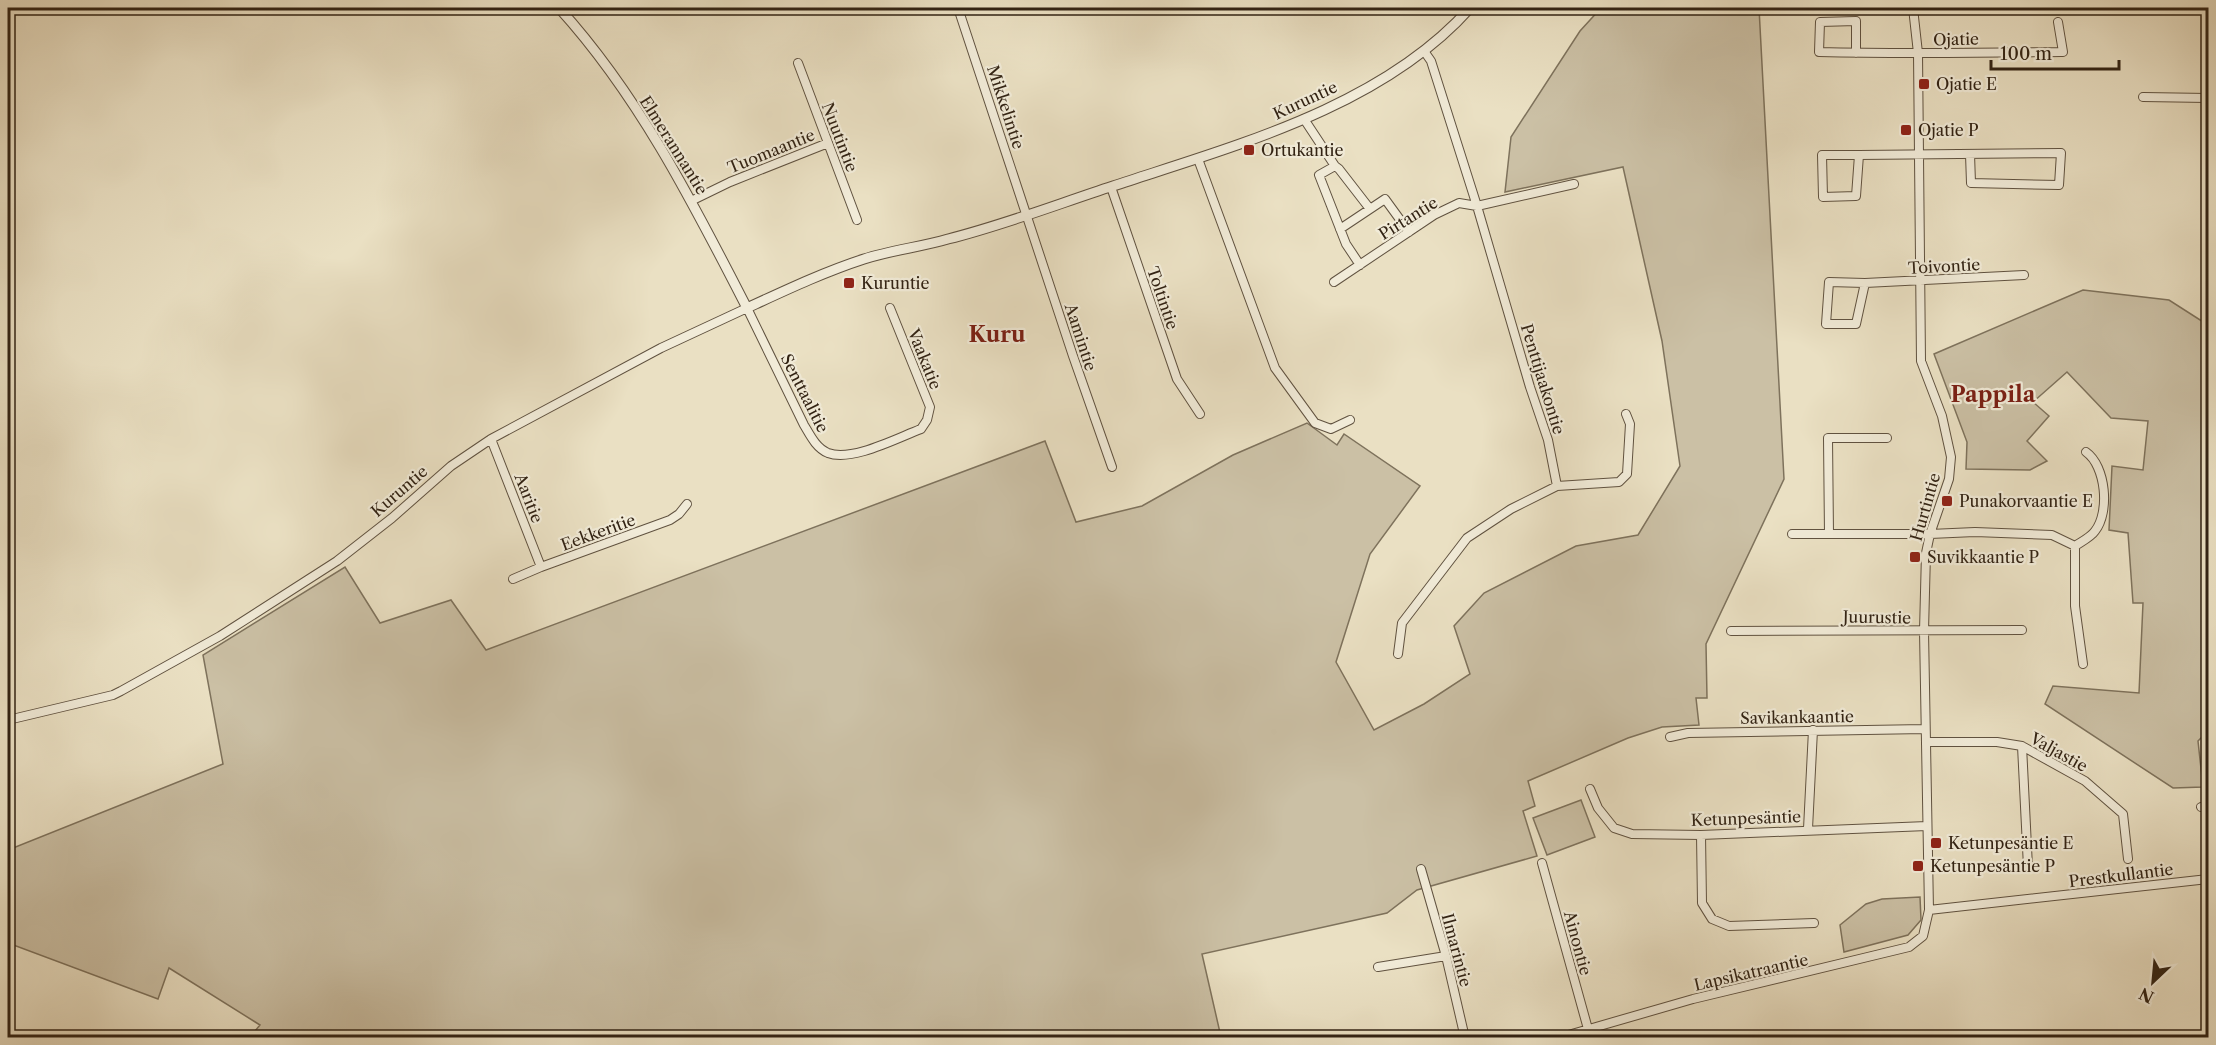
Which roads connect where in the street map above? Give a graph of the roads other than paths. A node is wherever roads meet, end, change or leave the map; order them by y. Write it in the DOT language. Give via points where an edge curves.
graph roads {
  1 [pos="560,8"];
  2 [pos="958,8"];
  3 [pos="1470,8"];
  4 [pos="1913,8"];
  5 [pos="2058,22"];
  6 [pos="1424,51"];
  7 [pos="1857,53"];
  8 [pos="1918,53"];
  9 [pos="798,63"];
  10 [pos="2143,98"];
  11 [pos="2208,98"];
  12 [pos="1304,119"];
  13 [pos="828,142"];
  14 [pos="1919,153"];
  15 [pos="1970,153"];
  16 [pos="1859,154"];
  17 [pos="1198,159"];
  18 [pos="1335,166"];
  19 [pos="1574,184"];
  20 [pos="1111,187"];
  21 [pos="692,201"];
  22 [pos="1477,206"];
  23 [pos="1370,209"];
  24 [pos="1027,214"];
  25 [pos="857,220"];
  26 [pos="1340,229"];
  27 [pos="1409,232"];
  28 [pos="1360,265"];
  29 [pos="2025,275"];
  30 [pos="1920,280"];
  31 [pos="1334,282"];
  32 [pos="1864,283"];
  33 [pos="747,308"];
  34 [pos="890,308"];
  35 [pos="1200,414"];
  36 [pos="1626,414"];
  37 [pos="927,420"];
  38 [pos="1350,420"];
  39 [pos="1887,438"];
  40 [pos="491,439"];
  41 [pos="2086,452"];
  42 [pos="1112,467"];
  43 [pos="1557,486"];
  44 [pos="687,504"];
  45 [pos="1792,534"];
  46 [pos="1829,534"];
  47 [pos="1930,534"];
  48 [pos="2075,546"];
  49 [pos="541,567"];
  50 [pos="513,579"];
  51 [pos="2022,630"];
  52 [pos="1731,631"];
  53 [pos="1924,631"];
  54 [pos="1398,654"];
  55 [pos="2083,664"];
  56 [pos="8,720"];
  57 [pos="1925,729"];
  58 [pos="1812,730"];
  59 [pos="1670,736"];
  60 [pos="1926,742"];
  61 [pos="2022,746"];
  62 [pos="1590,789"];
  63 [pos="1927,826"];
  64 [pos="1808,829"];
  65 [pos="1701,835"];
  66 [pos="2128,859"];
  67 [pos="1542,864"];
  68 [pos="2028,867"];
  69 [pos="1421,869"];
  70 [pos="2208,879"];
  71 [pos="1929,910"];
  72 [pos="1814,923"];
  73 [pos="1446,956"];
  74 [pos="1378,967"];
  75 [pos="1588,1029"];
  76 [pos="1465,1038"];
  77 [pos="1558,1038"];
  1 -- 21 [label="street, Elmerannantie" via="583,33 664,152"];
  2 -- 24 [label="street, Mikkelintie"];
  3 -- 6 [label="street, Kuruntie"];
  4 -- 8 [label="street, Hurtintie"];
  5 -- 8 [label="street, Ojatie" via="2062,52"];
  6 -- 12 [label="street, Kuruntie" via="1359,92"];
  6 -- 22 [label="street, Penttijaakontie" via="1431,62"];
  7 -- 7 [label="street, Ojatie" via="1819,52 1820,22 1856,21"];
  7 -- 8 [label="street, Ojatie"];
  8 -- 14 [label="street, Hurtintie"];
  9 -- 13 [label="street, Nuutintie"];
  10 -- 11 [label="street"];
  12 -- 17 [label="street, Kuruntie"];
  12 -- 18 [label="street"];
  13 -- 21 [label="street, Tuomaantie"];
  13 -- 25 [label="street, Nuutintie"];
  14 -- 15 [label="street"];
  14 -- 16 [label="street"];
  14 -- 30 [label="street, Hurtintie"];
  15 -- 15 [label="street" via="1971,183 2059,185 2061,153"];
  16 -- 16 [label="street" via="1856,196 1823,197 1822,155"];
  17 -- 20 [label="street, Kuruntie"];
  17 -- 38 [label="street" via="1275,368 1315,423 1331,429"];
  18 -- 23 [label="street"];
  18 -- 26 [label="street" via="1319,175"];
  19 -- 22 [label="street, Pirtantie"];
  20 -- 24 [label="street, Kuruntie"];
  20 -- 35 [label="street, Toltintie" via="1177,379"];
  21 -- 33 [label="street, Elmerannantie"];
  22 -- 27 [label="street, Pirtantie" via="1459,203"];
  22 -- 43 [label="street, Penttijaakontie" via="1548,440"];
  23 -- 26 [label="street"];
  23 -- 27 [label="street" via="1385,199"];
  24 -- 33 [label="street, Kuruntie" via="947,240 865,259"];
  24 -- 42 [label="street, Aamintie"];
  26 -- 28 [label="street"];
  27 -- 28 [label="street, Pirtantie"];
  28 -- 31 [label="street, Pirtantie"];
  29 -- 30 [label="street, Toivontie"];
  30 -- 32 [label="street, Toivontie"];
  30 -- 47 [label="street, Hurtintie" via="1921,361 1942,416 1951,457 1949,479"];
  32 -- 32 [label="street, Toivontie" via="1856,324 1826,324 1829,282"];
  33 -- 37 [label="street, Senttaalitie" via="804,425 829,454 851,454 921,429"];
  33 -- 40 [label="street, Kuruntie" via="661,348"];
  34 -- 37 [label="street, Vaakatie" via="930,407"];
  36 -- 43 [label="street" via="1630,424 1627,474 1619,482"];
  39 -- 46 [label="street" via="1828,438"];
  40 -- 49 [label="street, Aaritie"];
  40 -- 56 [label="street, Kuruntie" via="450,466 393,518 337,561 220,636 113,695"];
  41 -- 48 [label="street" via="2094,458 2103,481 2104,510 2095,532"];
  43 -- 54 [label="street" via="1511,509 1467,538 1402,623"];
  44 -- 49 [label="street, Eekkeritie" via="670,520"];
  45 -- 46 [label="street"];
  46 -- 47 [label="street"];
  47 -- 48 [label="street" via="2052,535"];
  47 -- 53 [label="street, Hurtintie"];
  48 -- 55 [label="street" via="2075,606"];
  49 -- 50 [label="street, Eekkeritie"];
  51 -- 53 [label="street, Juurustie"];
  52 -- 53 [label="street, Juurustie"];
  53 -- 57 [label="street, Hurtintie"];
  57 -- 58 [label="street, Savikankaantie"];
  57 -- 60 [label="street, Hurtintie"];
  58 -- 59 [label="street, Savikankaantie"];
  58 -- 64 [label="street"];
  60 -- 61 [label="street, Valjastie" via="1997,741"];
  60 -- 63 [label="street, Hurtintie"];
  61 -- 66 [label="street, Valjastie" via="2085,781 2123,814"];
  61 -- 68 [label="street"];
  62 -- 65 [label="street, Ketunpesäntie" via="1598,808 1614,828 1632,834"];
  63 -- 64 [label="street, Ketunpesäntie"];
  63 -- 71 [label="street, Hurtintie"];
  64 -- 65 [label="street, Ketunpesäntie"];
  65 -- 72 [label="street" via="1702,903 1712,919 1729,926"];
  67 -- 75 [label="street, Ainontie"];
  69 -- 73 [label="street, Ilmarintie"];
  70 -- 71 [label="street, Prestkullantie"];
  71 -- 75 [label="street, Lapsikatraantie" via="1923,936 1909,947 1693,999"];
  73 -- 74 [label="street"];
  73 -- 76 [label="street, Ilmarintie"];
  75 -- 77 [label="street, Lapsikatraantie"];
}
